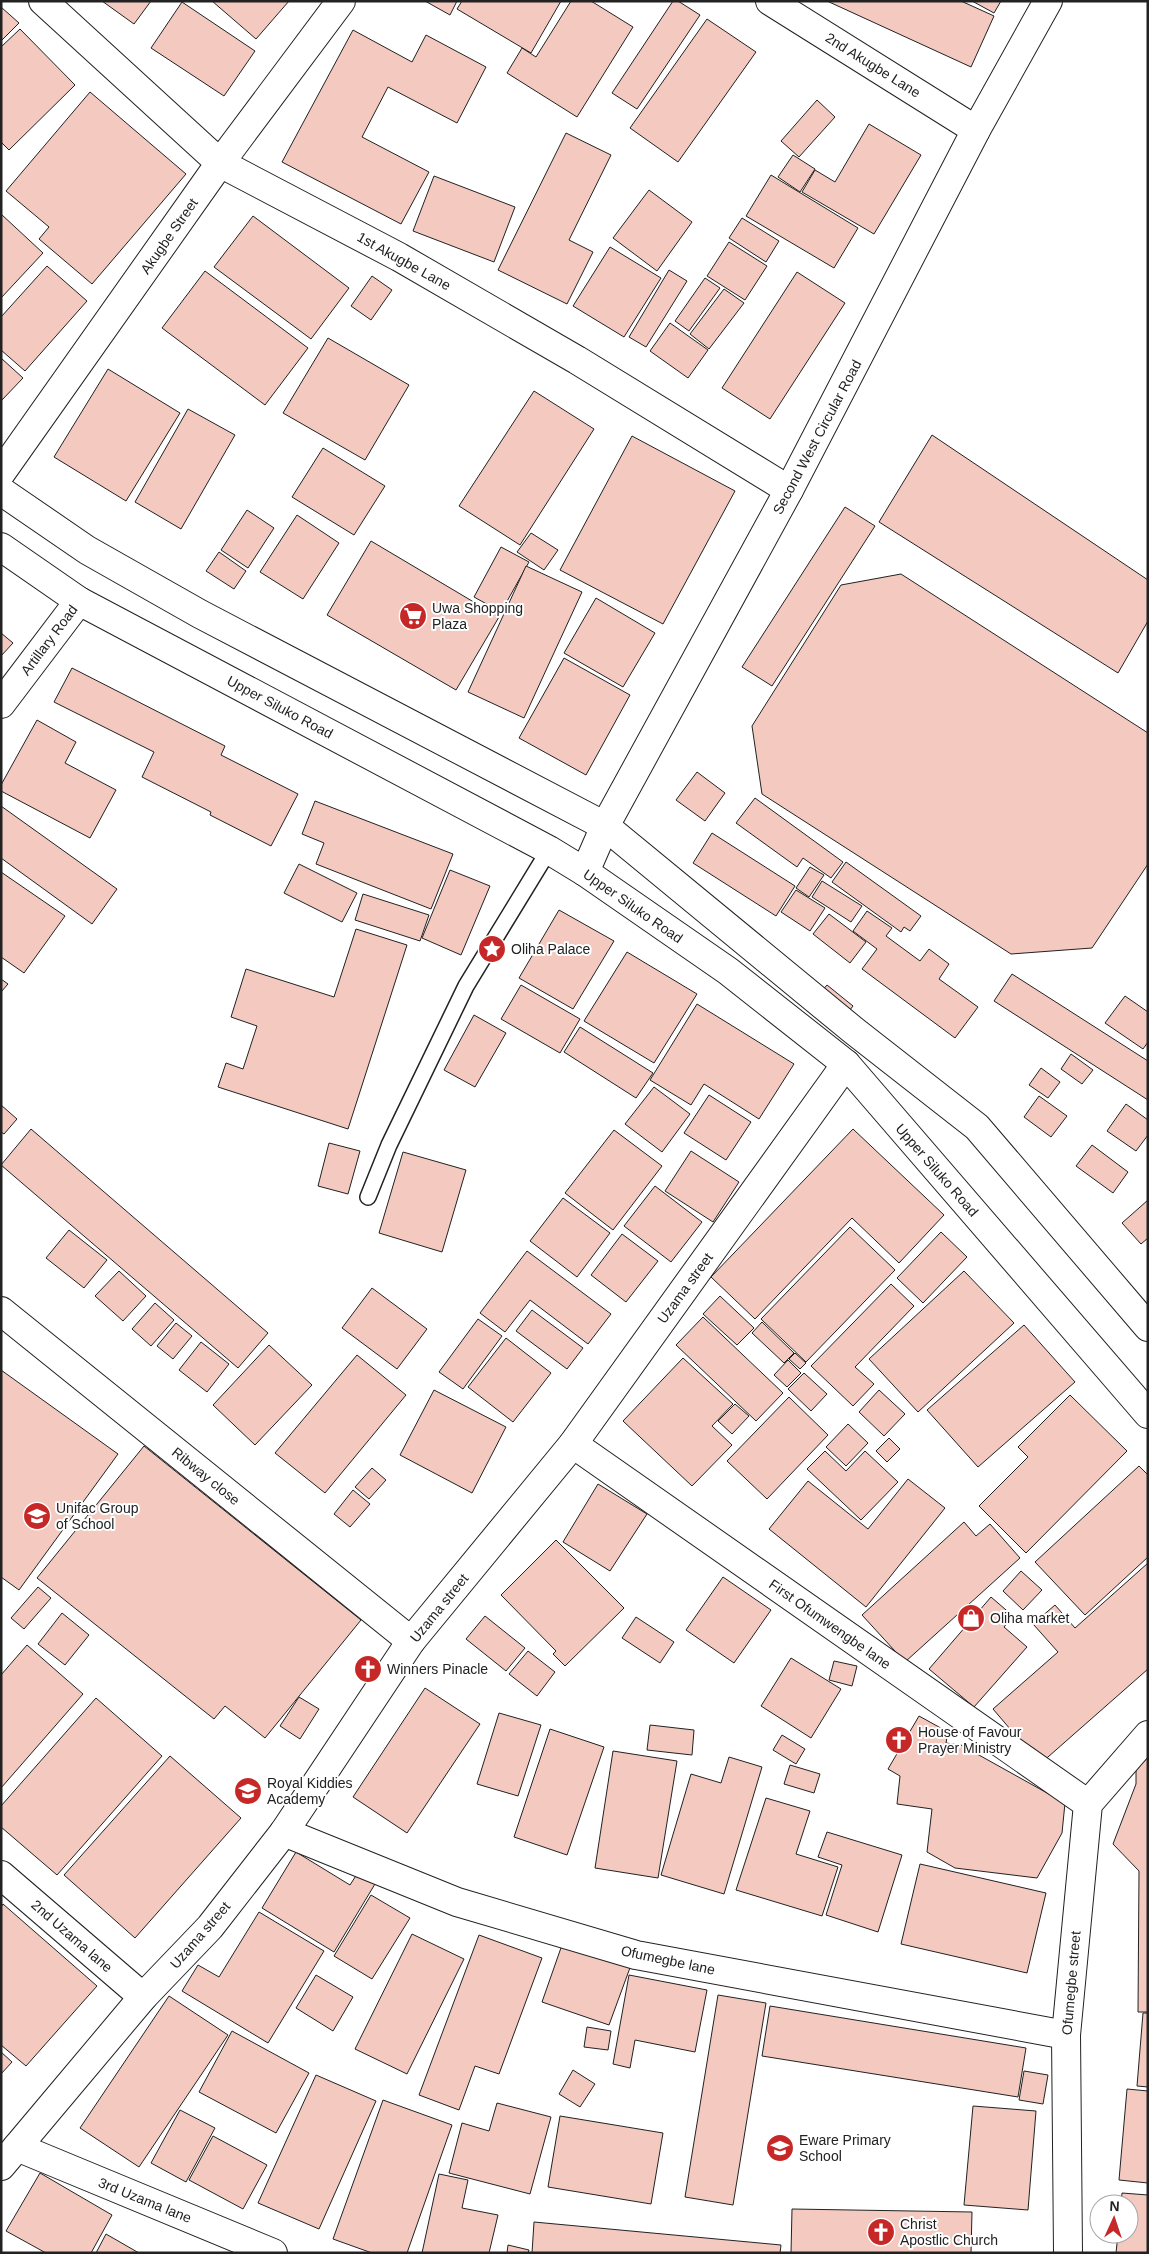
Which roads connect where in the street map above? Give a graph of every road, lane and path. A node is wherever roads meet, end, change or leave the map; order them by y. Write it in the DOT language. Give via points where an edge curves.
graph roads {
  1 [pos="43,1"];
  2 [pos="341,1"];
  3 [pos="770,1"];
  4 [pos="1048,1"];
  5 [pos="976,130"];
  6 [pos="220,163"];
  7 [pos="1,473"];
  8 [pos="789,490"];
  9 [pos="1,491"];
  10 [pos="1,547"];
  11 [pos="79,601"];
  12 [pos="1,704"];
  13 [pos="605,826"];
  14 [pos="549,850"];
  15 [pos="586,872"];
  16 [pos="846,1064"];
  17 [pos="368,1197"];
  18 [pos="1,1311"];
  19 [pos="1148,1326"];
  20 [pos="1148,1414"];
  21 [pos="573,1444"];
  22 [pos="411,1641"];
  23 [pos="1148,1735"];
  24 [pos="1088,1804"];
  25 [pos="284,1832"];
  26 [pos="1,1875"];
  27 [pos="144,1997"];
  28 [pos="1066,2035"];
  29 [pos="9,2157"];
  30 [pos="274,2253"];
  31 [pos="1068,2253"];
  1 -- 6 [label="street, 1st Akugbe Lane"];
  2 -- 6 [label="street, Akugbe Street"];
  3 -- 5 [label="street, 2nd Akugbe Lane"];
  4 -- 5 [label="street, Second West Circular Road"];
  5 -- 8 [label="street, Second West Circular Road"];
  6 -- 7 [label="street, Akugbe Street"];
  6 -- 8 [label="street, 1st Akugbe Lane" via="399,256"];
  8 -- 13 [label="street, Second West Circular Road"];
  9 -- 13 [label="street" via="87,550 200,614"];
  10 -- 11 [label="street, Upper Siluko Road"];
  11 -- 12 [label="street, Artillary Road"];
  11 -- 14 [label="street, Upper Siluko Road"];
  13 -- 15 [label="street, Second West Circular Road"];
  13 -- 19 [label="street" via="853,1030 977,1127"];
  14 -- 15 [label="street, Upper Siluko Road"];
  14 -- 17 [label="lane" via="466,986"];
  15 -- 16 [label="street, Upper Siluko Road" via="728,971"];
  16 -- 20 [label="street, Upper Siluko Road"];
  16 -- 21 [label="street, Uzama street"];
  18 -- 22 [label="street, Ribway close"];
  21 -- 22 [label="street, Uzama street"];
  21 -- 24 [label="street, First Ofumwengbe lane"];
  22 -- 25 [label="street, Uzama street"];
  23 -- 24 [label="street"];
  24 -- 28 [label="street, Ofumegbe street"];
  25 -- 27 [label="street, Uzama street" via="210,1928"];
  25 -- 28 [label="street, Ofumegbe lane" via="457,1902 636,1955"];
  26 -- 27 [label="street, 2nd Uzama lane"];
  27 -- 29 [label="street, Uzama street"];
  28 -- 31 [label="street, Ofumegbe street"];
  29 -- 30 [label="street, 3rd Uzama lane"];
}
